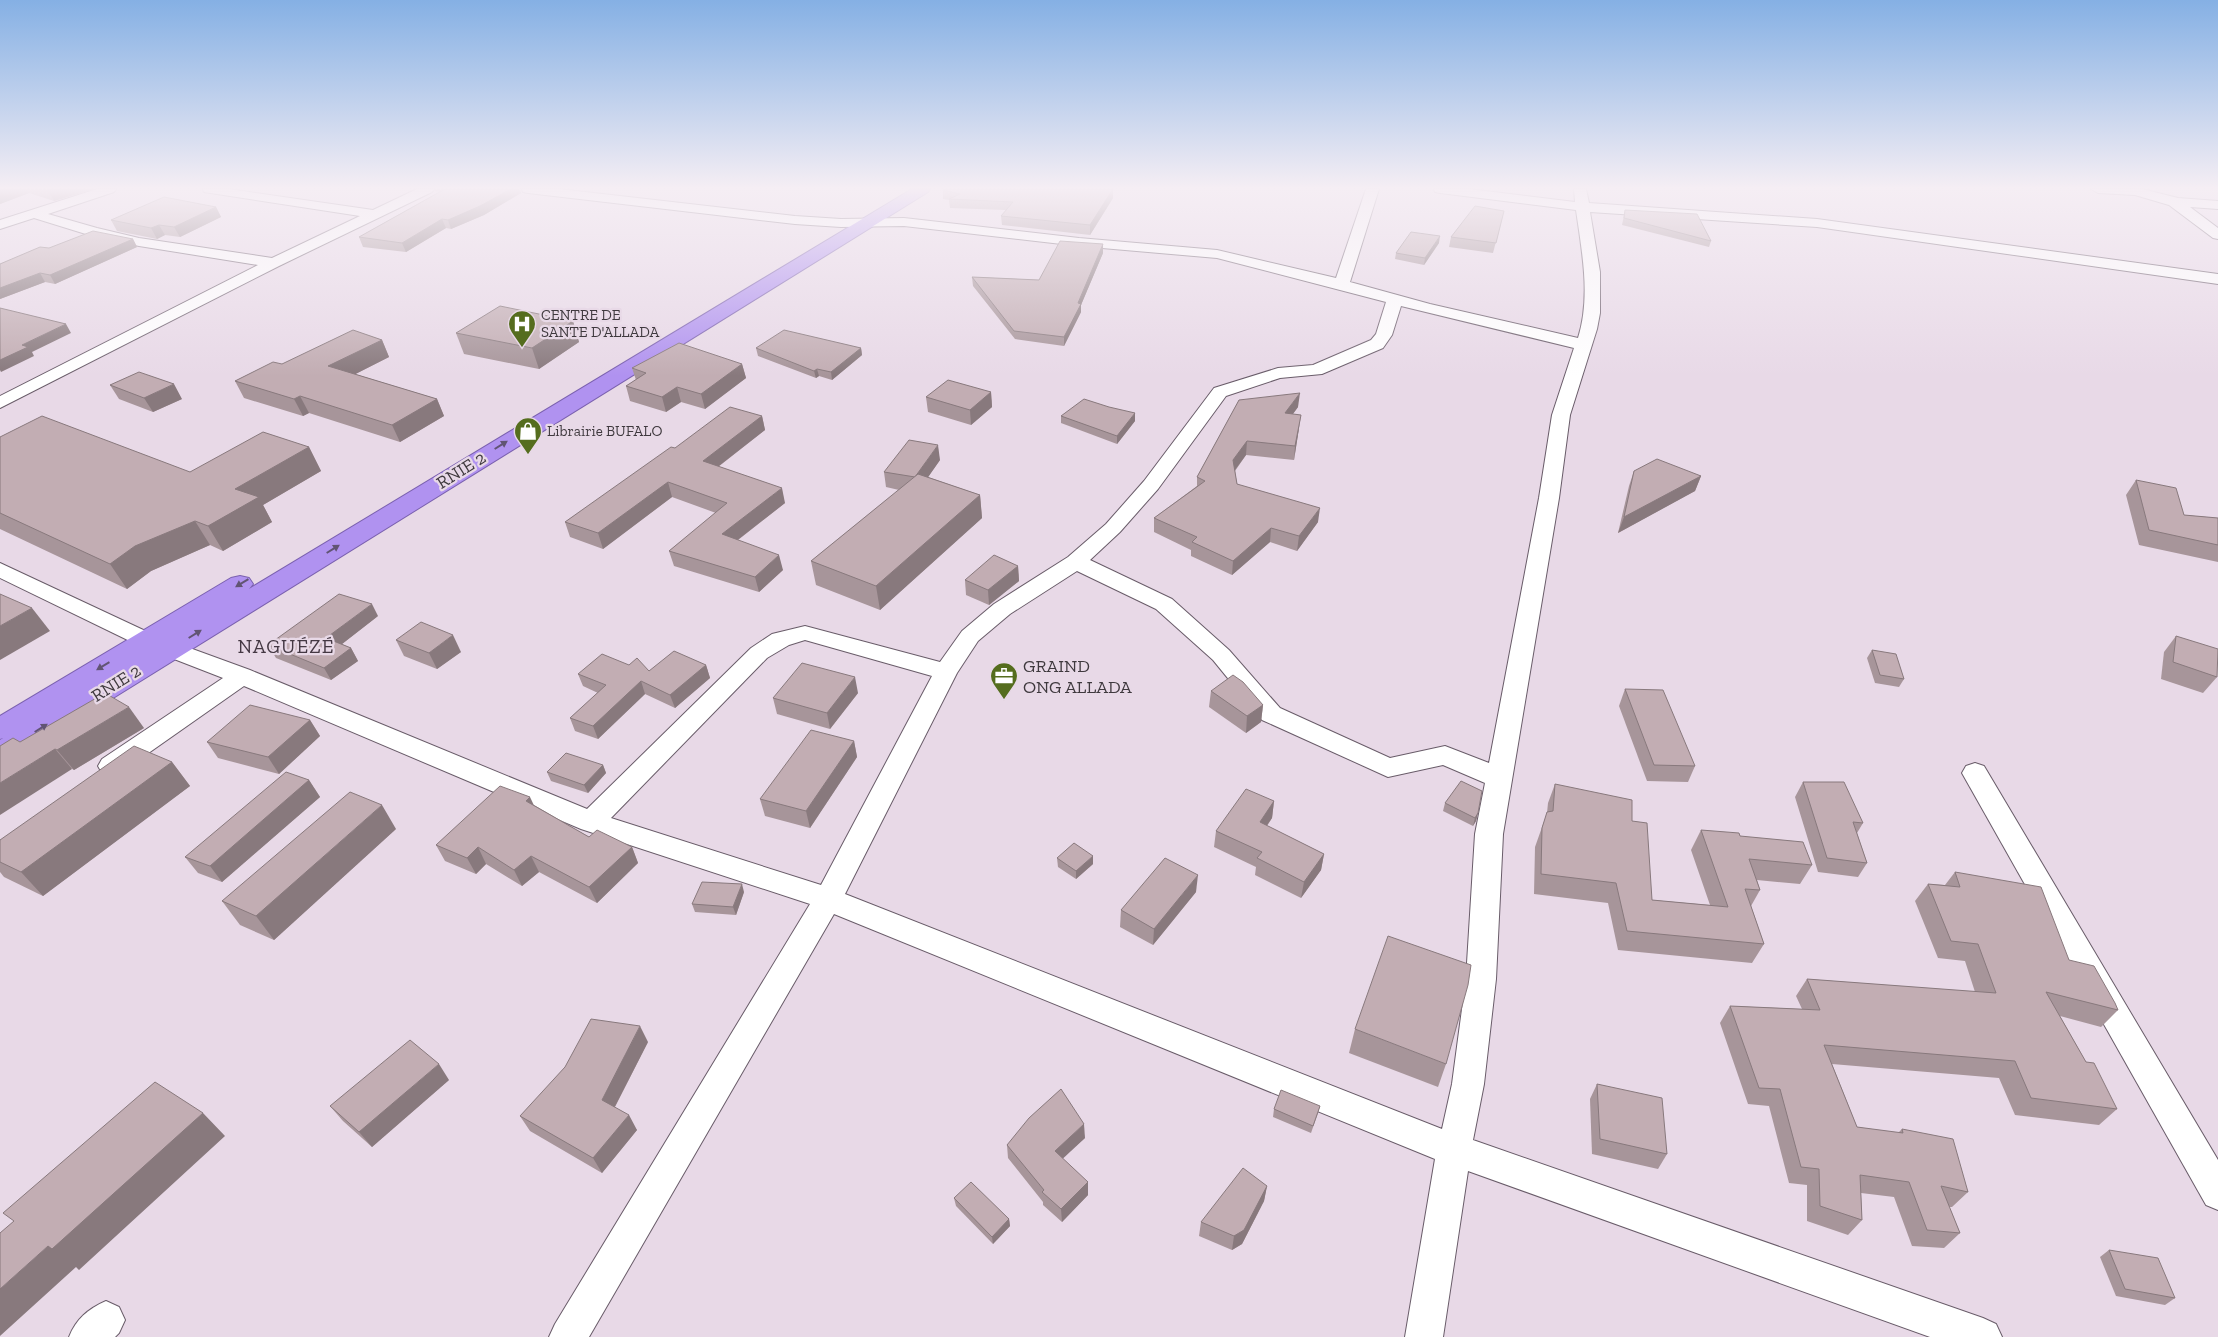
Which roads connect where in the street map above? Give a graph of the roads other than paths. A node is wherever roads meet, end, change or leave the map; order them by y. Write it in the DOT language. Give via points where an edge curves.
graph roads {
  1 [pos="199,251"];
  2 [pos="298,251"];
  3 [pos="794,251"];
  4 [pos="816,251"];
  5 [pos="1186,251"];
  6 [pos="1353,251"];
  7 [pos="1589,251"];
  8 [pos="2024,251"];
  9 [pos="274,263"];
  10 [pos="2218,279"];
  11 [pos="1342,284"];
  12 [pos="1395,299"];
  13 [pos="1584,345"];
  14 [pos="0,404"];
  15 [pos="1076,562"];
  16 [pos="0,570"];
  17 [pos="159,644"];
  18 [pos="946,672"];
  19 [pos="242,676"];
  20 [pos="0,729"];
  21 [pos="0,754"];
  22 [pos="1975,772"];
  23 [pos="1499,778"];
  24 [pos="89,781"];
  25 [pos="591,822"];
  26 [pos="828,899"];
  27 [pos="1454,1150"];
  28 [pos="2218,1193"];
  29 [pos="568,1337"];
  30 [pos="1424,1337"];
  31 [pos="1983,1337"];
  1 -- 9 [label="street"];
  2 -- 9 [label="street"];
  3 -- 17 [label="highway, RNIE 2 / RNIE 2, one-way"];
  17 -- 4 [label="highway, RNIE 2 / RNIE 2, one-way"];
  5 -- 11 [label="street" via="1217,254"];
  6 -- 11 [label="street"];
  7 -- 13 [label="street" via="1592,313"];
  8 -- 10 [label="street"];
  9 -- 14 [label="street"];
  11 -- 12 [label="street"];
  12 -- 13 [label="street"];
  12 -- 15 [label="street" via="1384,335 1377,344 1316,370 1278,373 1220,392 1151,485 1113,528"];
  13 -- 23 [label="street" via="1561,415"];
  15 -- 18 [label="street" via="1002,609 970,636"];
  15 -- 23 [label="street" via="1164,604 1221,655 1271,714 1388,768 1445,755"];
  16 -- 17 [label="street"];
  17 -- 19 [label="street"];
  17 -- 20 [label="highway, RNIE 2 / RNIE 2, one-way"];
  21 -- 17 [label="highway, RNIE 2 / RNIE 2, one-way"];
  18 -- 25 [label="street" via="805,633 786,636 759,652"];
  18 -- 26 [label="street"];
  19 -- 24 [label="street"];
  19 -- 25 [label="street"];
  22 -- 28 [label="street"];
  23 -- 27 [label="street" via="1489,834 1482,979 1468,1084"];
  25 -- 26 [label="street"];
  26 -- 27 [label="street"];
  26 -- 29 [label="street"];
  27 -- 30 [label="street"];
  27 -- 31 [label="street"];
}
